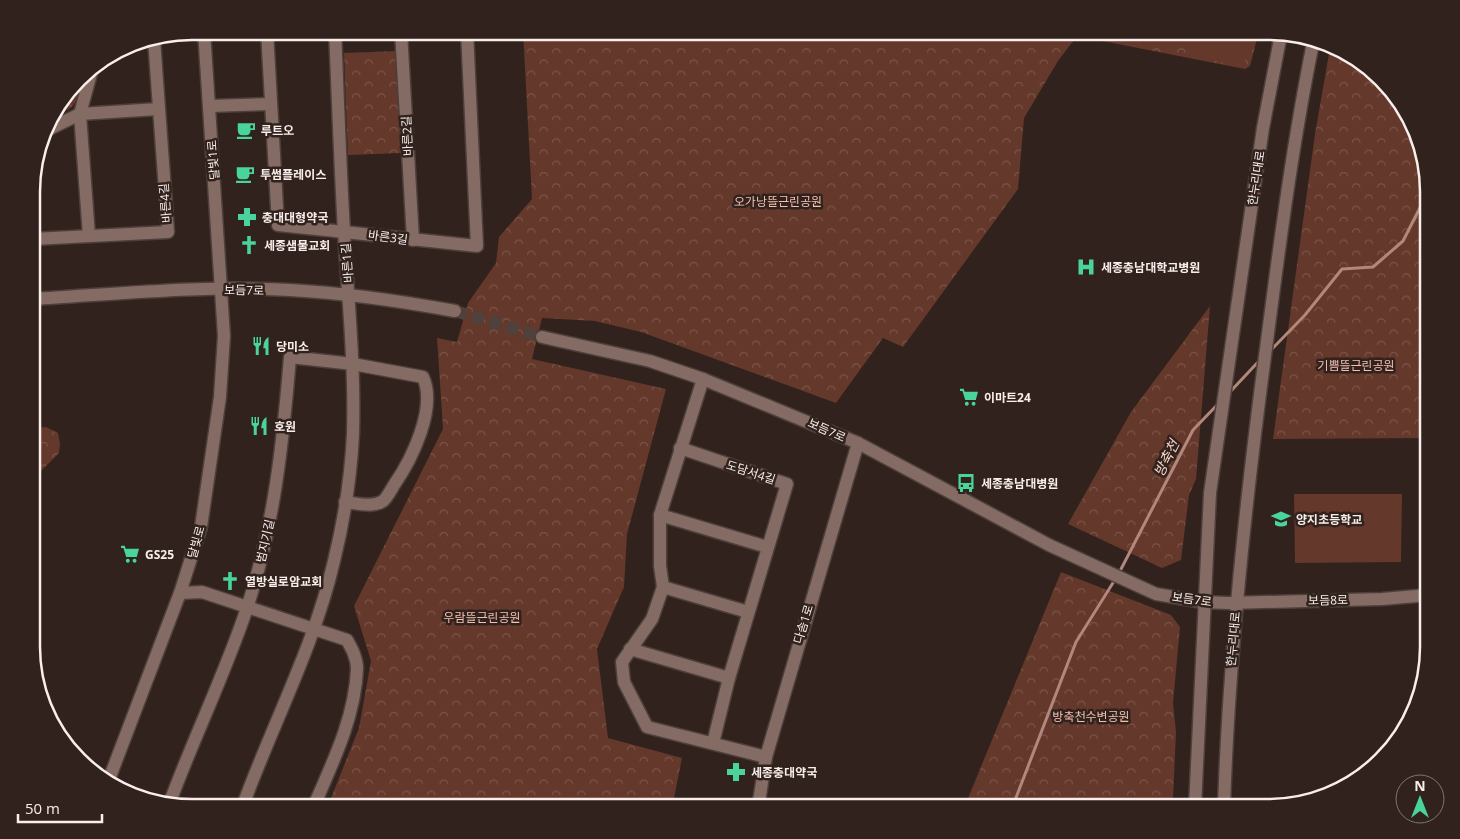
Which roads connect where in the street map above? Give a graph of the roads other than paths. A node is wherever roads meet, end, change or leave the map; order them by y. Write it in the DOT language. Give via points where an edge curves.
graph roads {
  1 [pos="205,40"];
  2 [pos="267,40"];
  3 [pos="335,40"];
  4 [pos="402,40"];
  5 [pos="467,40"];
  6 [pos="1280,41"];
  7 [pos="154,45"];
  8 [pos="1312,47"];
  9 [pos="90,80"];
  10 [pos="270,104"];
  11 [pos="210,106"];
  12 [pos="158,109"];
  13 [pos="80,114"];
  14 [pos="56,126"];
  15 [pos="344,231"];
  16 [pos="89,236"];
  17 [pos="40,239"];
  18 [pos="413,240"];
  19 [pos="222,289"];
  20 [pos="349,295"];
  21 [pos="40,299"];
  22 [pos="455,311"];
  23 [pos="542,337"];
  24 [pos="353,364"];
  25 [pos="703,379"];
  26 [pos="858,443"];
  27 [pos="680,448"];
  28 [pos="345,502"];
  29 [pos="660,515"];
  30 [pos="767,547"];
  31 [pos="663,587"];
  32 [pos="180,593"];
  33 [pos="1420,596"];
  34 [pos="1203,602"];
  35 [pos="1232,602"];
  36 [pos="247,607"];
  37 [pos="748,612"];
  38 [pos="313,630"];
  39 [pos="630,648"];
  40 [pos="728,678"];
  41 [pos="713,743"];
  42 [pos="766,756"];
  43 [pos="110,775"];
  44 [pos="172,798"];
  45 [pos="246,799"];
  46 [pos="317,799"];
  47 [pos="759,799"];
  48 [pos="1195,799"];
  49 [pos="1224,799"];
  1 -- 11 [label="street, 달빛1로"];
  2 -- 10 [label="street, 바른3길"];
  3 -- 15 [label="street, 바른1길"];
  4 -- 18 [label="street, 바른2길"];
  5 -- 18 [label="street, 바른3길" via="477,246"];
  6 -- 34 [label="street, 한누리대로" via="1263,128 1210,493"];
  7 -- 12 [label="street, 바른4길"];
  8 -- 35 [label="street, 한누리대로" via="1295,133"];
  9 -- 13 [label="street"];
  10 -- 11 [label="street"];
  10 -- 15 [label="street, 바른3길" via="278,224"];
  11 -- 19 [label="street, 달빛1로"];
  12 -- 13 [label="street"];
  12 -- 16 [label="street, 바른4길" via="168,232"];
  13 -- 14 [label="street"];
  13 -- 16 [label="street"];
  15 -- 18 [label="street, 바른3길"];
  15 -- 20 [label="street, 바른1길"];
  16 -- 17 [label="street, 바른4길"];
  19 -- 20 [label="street, 보듬7로"];
  19 -- 21 [label="street, 보듬7로"];
  19 -- 32 [label="street, 달빛로" via="224,336 210,474 201,527"];
  20 -- 22 [label="street, 보듬7로"];
  20 -- 24 [label="street"];
  23 -- 25 [label="street, 보듬7로" via="650,362"];
  24 -- 28 [label="street" via="353,437"];
  24 -- 28 [label="street, 범지기길" via="422,377 426,383 425,414 418,445 383,501 373,505"];
  24 -- 36 [label="street, 범지기길" via="290,357 276,490"];
  25 -- 26 [label="street, 보듬7로"];
  25 -- 27 [label="street"];
  26 -- 34 [label="street, 보듬7로" via="1094,567 1156,594"];
  26 -- 42 [label="street, 다솜1로"];
  27 -- 29 [label="street"];
  27 -- 30 [label="street, 도담서4길" via="787,484"];
  28 -- 38 [label="street" via="334,561"];
  29 -- 30 [label="street"];
  29 -- 31 [label="street"];
  30 -- 37 [label="street, 도담서4길"];
  31 -- 37 [label="street"];
  31 -- 39 [label="street" via="652,619"];
  32 -- 36 [label="street" via="202,592"];
  32 -- 43 [label="street, 달빛로"];
  33 -- 35 [label="street, 보듬8로" via="1382,600"];
  34 -- 35 [label="street, 보듬7로"];
  34 -- 48 [label="street"];
  35 -- 49 [label="street, 한누리대로"];
  36 -- 38 [label="street"];
  36 -- 44 [label="street, 범지기길"];
  37 -- 40 [label="street, 도담서4길"];
  38 -- 45 [label="street"];
  38 -- 46 [label="street" via="347,640 357,668 347,726"];
  39 -- 40 [label="street"];
  39 -- 41 [label="street" via="622,662 624,682 647,727"];
  40 -- 41 [label="street, 도담서4길"];
  41 -- 42 [label="street"];
  42 -- 47 [label="street, 다솜1로"];
}
